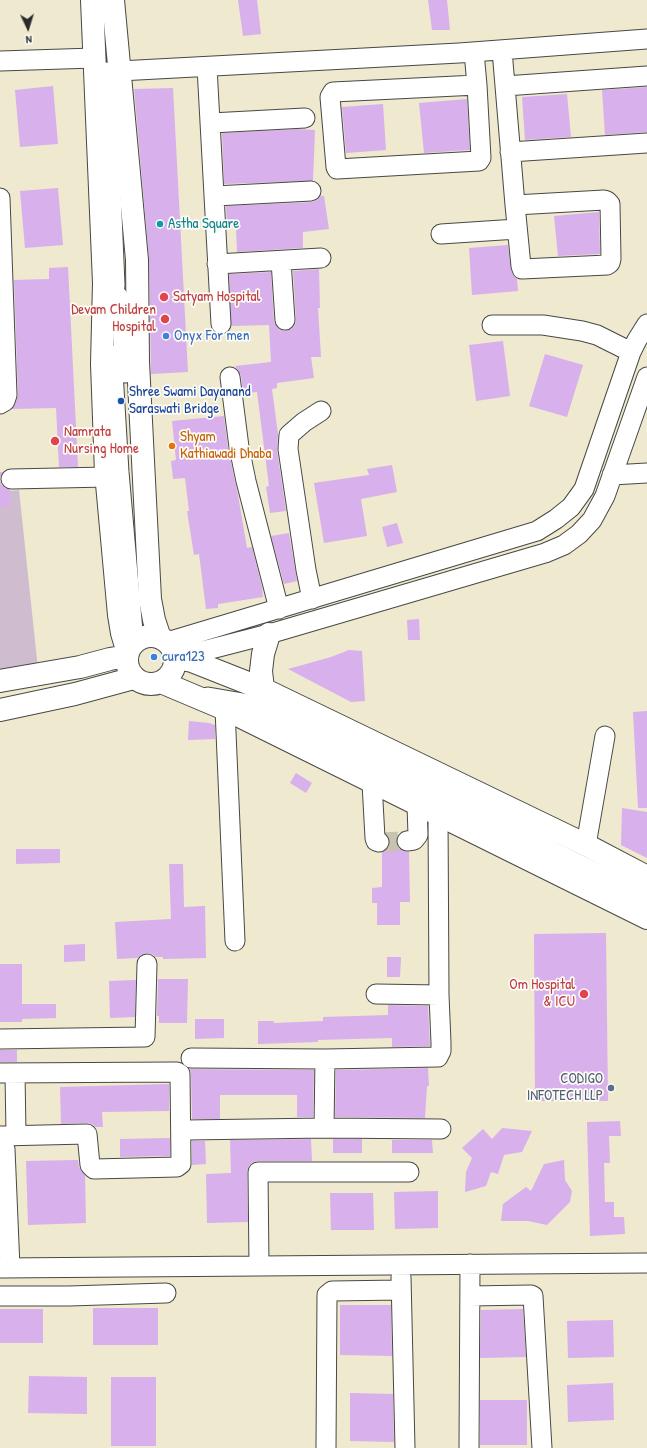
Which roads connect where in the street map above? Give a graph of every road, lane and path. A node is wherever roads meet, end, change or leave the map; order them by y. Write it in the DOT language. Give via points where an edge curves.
graph roads {
  1 [pos="92,0"];
  2 [pos="113,0"];
  3 [pos="647,39"];
  4 [pos="502,50"];
  5 [pos="474,52"];
  6 [pos="0,61"];
  7 [pos="208,67"];
  8 [pos="104,68"];
  9 [pos="647,76"];
  10 [pos="476,85"];
  11 [pos="504,86"];
  12 [pos="305,118"];
  13 [pos="210,123"];
  14 [pos="647,142"];
  15 [pos="510,152"];
  16 [pos="311,191"];
  17 [pos="215,196"];
  18 [pos="0,198"];
  19 [pos="515,205"];
  20 [pos="0,207"];
  21 [pos="517,229"];
  22 [pos="441,234"];
  23 [pos="321,258"];
  24 [pos="281,261"];
  25 [pos="218,264"];
  26 [pos="1,278"];
  27 [pos="284,320"];
  28 [pos="221,324"];
  29 [pos="647,324"];
  30 [pos="492,325"];
  31 [pos="631,352"];
  32 [pos="230,377"];
  33 [pos="647,377"];
  34 [pos="0,404"];
  35 [pos="321,411"];
  36 [pos="647,473"];
  37 [pos="612,475"];
  38 [pos="107,477"];
  39 [pos="11,479"];
  40 [pos="347,588"];
  41 [pos="312,599"];
  42 [pos="279,609"];
  43 [pos="353,610"];
  44 [pos="269,634"];
  45 [pos="151,648"];
  46 [pos="201,664"];
  47 [pos="134,678"];
  48 [pos="0,681"];
  49 [pos="161,682"];
  50 [pos="263,689"];
  51 [pos="193,695"];
  52 [pos="225,709"];
  53 [pos="0,710"];
  54 [pos="270,711"];
  55 [pos="604,736"];
  56 [pos="372,783"];
  57 [pos="417,805"];
  58 [pos="438,815"];
  59 [pos="407,841"];
  60 [pos="379,842"];
  61 [pos="586,845"];
  62 [pos="647,877"];
  63 [pos="647,898"];
  64 [pos="647,918"];
  65 [pos="235,941"];
  66 [pos="147,964"];
  67 [pos="376,994"];
  68 [pos="439,995"];
  69 [pos="0,1039"];
  70 [pos="190,1058"];
  71 [pos="325,1059"];
  72 [pos="8,1073"];
  73 [pos="324,1128"];
  74 [pos="440,1129"];
  75 [pos="187,1130"];
  76 [pos="7,1140"];
  77 [pos="409,1172"];
  78 [pos="647,1263"];
  79 [pos="470,1264"];
  80 [pos="402,1265"];
  81 [pos="259,1266"];
  82 [pos="5,1268"];
  83 [pos="68,1268"];
  84 [pos="401,1290"];
  85 [pos="166,1293"];
  86 [pos="0,1296"];
  87 [pos="69,1296"];
  88 [pos="470,1296"];
  89 [pos="326,1448"];
  90 [pos="405,1448"];
  91 [pos="469,1448"];
  92 [pos="542,1448"];
  1 -- 8 [label="main road"];
  2 -- 8 [label="main road"];
  3 -- 4 [label="street"];
  4 -- 5 [label="street"];
  4 -- 11 [label="street"];
  5 -- 7 [label="street"];
  5 -- 10 [label="street"];
  6 -- 8 [label="street"];
  7 -- 8 [label="street"];
  7 -- 13 [label="street"];
  8 -- 38 [label="main road" via="102,364"];
  8 -- 45 [label="street" via="115,285 112,306 112,363 119,470"];
  8 -- 45 [label="main road" via="137,260 139,370 150,599 154,620"];
  9 -- 11 [label="street"];
  10 -- 10 [label="street" via="481,158 479,161 337,169 335,166 330,96 333,92"];
  11 -- 15 [label="street"];
  12 -- 13 [label="street"];
  13 -- 17 [label="street"];
  14 -- 15 [label="street"];
  15 -- 19 [label="street"];
  16 -- 17 [label="street"];
  17 -- 25 [label="street"];
  18 -- 20 [label="street"];
  19 -- 21 [label="street"];
  19 -- 21 [label="street" via="607,201 610,204 610,263 522,269"];
  20 -- 26 [label="street"];
  21 -- 22 [label="street"];
  23 -- 24 [label="street"];
  24 -- 25 [label="street"];
  24 -- 27 [label="street"];
  25 -- 28 [label="street"];
  26 -- 34 [label="street" via="7,395 5,401"];
  29 -- 31 [label="street"];
  30 -- 31 [label="street" via="542,325 582,332 597,335"];
  31 -- 40 [label="street" via="589,478 571,507 537,531"];
  32 -- 42 [label="street" via="242,460"];
  33 -- 37 [label="street"];
  35 -- 41 [label="street" via="289,435 288,450"];
  36 -- 37 [label="street"];
  37 -- 43 [label="street" via="605,496 592,520 579,534 564,544 545,553"];
  38 -- 39 [label="street"];
  38 -- 45 [label="main road" via="122,633"];
  40 -- 41 [label="street"];
  40 -- 43 [label="street"];
  41 -- 42 [label="street"];
  42 -- 45 [label="street"];
  43 -- 44 [label="street"];
  44 -- 45 [label="street" via="203,651"];
  44 -- 50 [label="main road" via="261,671"];
  45 -- 46 [label="main road"];
  45 -- 47 [label="main road" via="128,669"];
  45 -- 48 [label="main road" via="80,667"];
  45 -- 49 [label="main road" via="172,671 168,678"];
  46 -- 50 [label="main road"];
  46 -- 54 [label="street"];
  47 -- 49 [label="main road" via="146,684"];
  47 -- 53 [label="main road"];
  49 -- 51 [label="main road"];
  50 -- 61 [label="main road"];
  51 -- 52 [label="main road"];
  51 -- 54 [label="street" via="249,704"];
  52 -- 56 [label="main road"];
  52 -- 65 [label="street"];
  54 -- 63 [label="street"];
  55 -- 61 [label="street"];
  56 -- 57 [label="main road"];
  56 -- 60 [label="street" via="375,838 376,842"];
  57 -- 58 [label="main road"];
  57 -- 59 [label="street" via="418,835 414,840"];
  58 -- 64 [label="main road"];
  58 -- 68 [label="street"];
  61 -- 62 [label="main road"];
  66 -- 69 [label="street" via="145,1037"];
  67 -- 68 [label="street"];
  68 -- 71 [label="street" via="441,1051 438,1057"];
  70 -- 71 [label="street"];
  71 -- 73 [label="street"];
  72 -- 76 [label="street"];
  72 -- 76 [label="street" via="179,1073 181,1164 177,1167 94,1169 90,1165 87,1134"];
  73 -- 74 [label="street"];
  73 -- 75 [label="street"];
  76 -- 82 [label="street"];
  77 -- 81 [label="street" via="258,1172"];
  78 -- 79 [label="street"];
  79 -- 80 [label="street"];
  79 -- 88 [label="street"];
  80 -- 81 [label="street"];
  80 -- 84 [label="street"];
  81 -- 83 [label="street"];
  82 -- 83 [label="street"];
  83 -- 87 [label="street"];
  84 -- 89 [label="street" via="332,1291 327,1296"];
  84 -- 90 [label="street"];
  85 -- 87 [label="street"];
  86 -- 87 [label="street"];
  88 -- 91 [label="street"];
  88 -- 92 [label="street" via="533,1296"];
}
